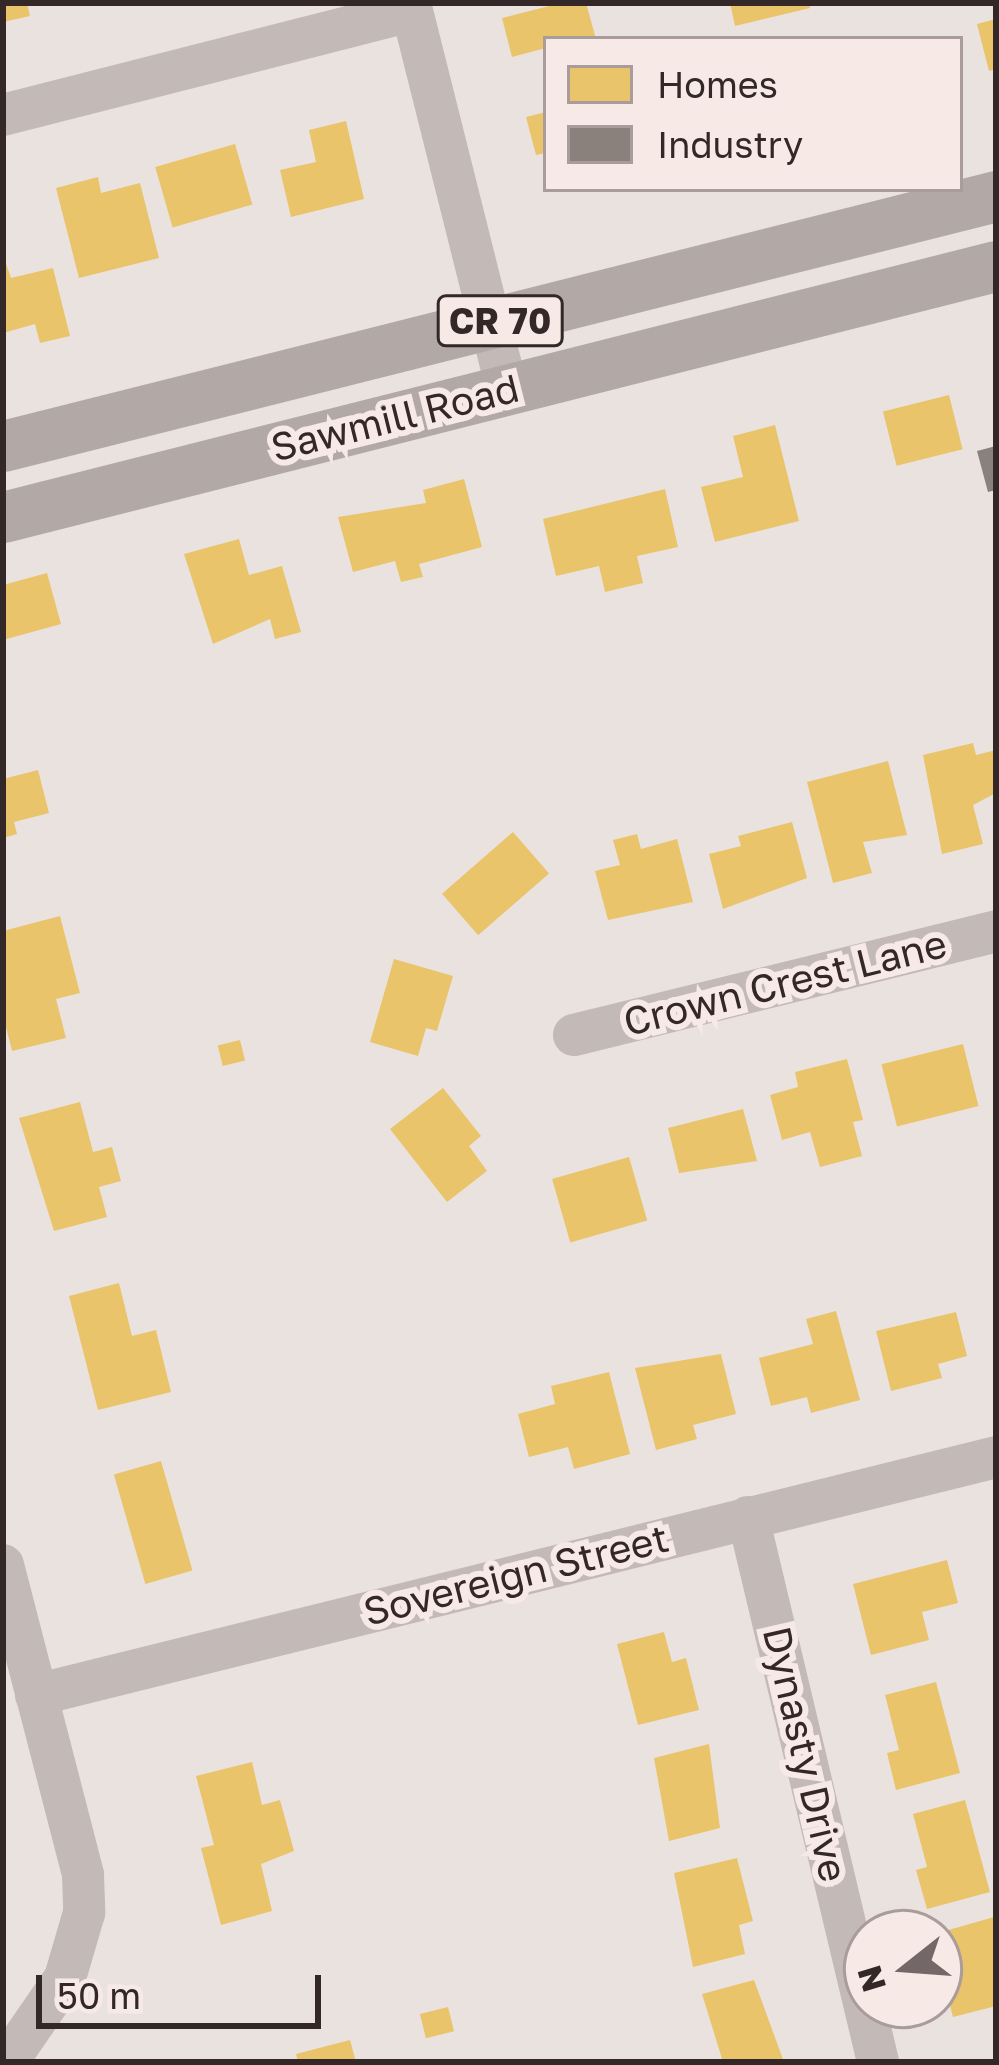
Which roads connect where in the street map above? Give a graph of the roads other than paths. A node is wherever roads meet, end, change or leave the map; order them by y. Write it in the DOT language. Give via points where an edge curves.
graph roads {
  1 [pos="411,7"];
  2 [pos="3,115"];
  3 [pos="996,196"];
  4 [pos="996,266"];
  5 [pos="492,323"];
  6 [pos="507,389"];
  7 [pos="3,446"];
  8 [pos="3,517"];
  9 [pos="996,931"];
  10 [pos="574,1035"];
  11 [pos="996,1457"];
  12 [pos="748,1517"];
  13 [pos="3,1565"];
  14 [pos="36,1695"];
  15 [pos="7,2062"];
  16 [pos="878,2062"];
  1 -- 2 [label="street"];
  1 -- 5 [label="street"];
  3 -- 5 [label="main road, Sawmill Road / CR 70"];
  4 -- 6 [label="main road, Sawmill Road / CR 70"];
  5 -- 6 [label="street"];
  5 -- 7 [label="main road, Sawmill Road / CR 70"];
  6 -- 8 [label="main road, Sawmill Road / CR 70"];
  9 -- 10 [label="street, Crown Crest Lane"];
  11 -- 12 [label="street, Sovereign Street"];
  12 -- 14 [label="street, Sovereign Street"];
  12 -- 16 [label="street, Dynasty Drive"];
  13 -- 14 [label="street"];
  14 -- 15 [label="street" via="83,1875 84,1913 65,1978"];
}
